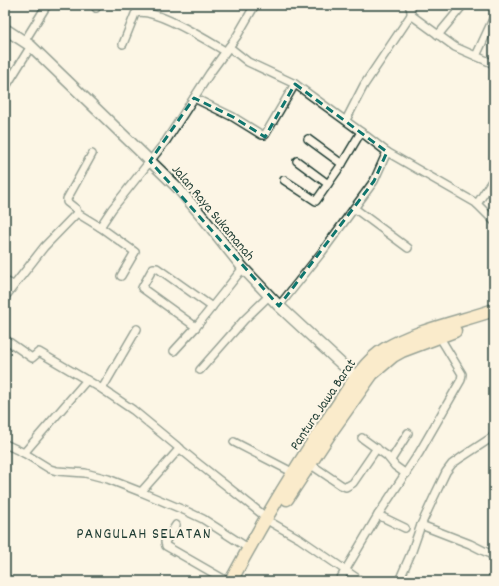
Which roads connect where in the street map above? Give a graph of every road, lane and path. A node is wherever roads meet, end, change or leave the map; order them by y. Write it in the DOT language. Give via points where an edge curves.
graph roads {
  1 [pos="48,5"];
  2 [pos="255,5"];
  3 [pos="409,5"];
  4 [pos="463,5"];
  5 [pos="411,15"];
  6 [pos="494,17"];
  7 [pos="5,29"];
  8 [pos="438,35"];
  9 [pos="28,44"];
  10 [pos="123,44"];
  11 [pos="227,49"];
  12 [pos="476,56"];
  13 [pos="494,64"];
  14 [pos="295,84"];
  15 [pos="5,88"];
  16 [pos="194,98"];
  17 [pos="346,120"];
  18 [pos="361,132"];
  19 [pos="308,139"];
  20 [pos="387,152"];
  21 [pos="92,154"];
  22 [pos="150,161"];
  23 [pos="297,161"];
  24 [pos="342,164"];
  25 [pos="494,178"];
  26 [pos="284,180"];
  27 [pos="328,184"];
  28 [pos="477,204"];
  29 [pos="354,208"];
  30 [pos="77,213"];
  31 [pos="494,221"];
  32 [pos="100,227"];
  33 [pos="408,248"];
  34 [pos="242,268"];
  35 [pos="121,276"];
  36 [pos="5,281"];
  37 [pos="13,285"];
  38 [pos="269,296"];
  39 [pos="5,297"];
  40 [pos="279,306"];
  41 [pos="212,307"];
  42 [pos="494,310"];
  43 [pos="494,318"];
  44 [pos="196,327"];
  45 [pos="136,329"];
  46 [pos="439,336"];
  47 [pos="5,339"];
  48 [pos="174,351"];
  49 [pos="200,370"];
  50 [pos="87,380"];
  51 [pos="360,381"];
  52 [pos="102,389"];
  53 [pos="408,433"];
  54 [pos="494,436"];
  55 [pos="362,438"];
  56 [pos="234,442"];
  57 [pos="5,445"];
  58 [pos="180,448"];
  59 [pos="377,448"];
  60 [pos="24,453"];
  61 [pos="391,460"];
  62 [pos="310,464"];
  63 [pos="294,473"];
  64 [pos="406,474"];
  65 [pos="141,492"];
  66 [pos="378,515"];
  67 [pos="270,520"];
  68 [pos="176,525"];
  69 [pos="421,525"];
  70 [pos="405,528"];
  71 [pos="248,548"];
  72 [pos="494,556"];
  73 [pos="346,569"];
  74 [pos="227,581"];
  75 [pos="231,581"];
  76 [pos="238,581"];
  77 [pos="339,581"];
  78 [pos="361,581"];
  79 [pos="399,581"];
  1 -- 9 [label="street"];
  2 -- 11 [label="street"];
  3 -- 5 [label="street"];
  4 -- 8 [label="street"];
  5 -- 8 [label="street"];
  5 -- 17 [label="street" via="364,85"];
  6 -- 12 [label="street"];
  7 -- 9 [label="street, Jalan Raya Sukamanah"];
  8 -- 12 [label="street" via="455,47"];
  9 -- 15 [label="street"];
  9 -- 22 [label="street, Jalan Raya Sukamanah"];
  10 -- 11 [label="street" via="135,14 141,12 158,16"];
  11 -- 14 [label="street"];
  11 -- 16 [label="street"];
  12 -- 13 [label="street"];
  14 -- 16 [label="street" via="265,135 233,116"];
  14 -- 17 [label="street"];
  16 -- 22 [label="street"];
  17 -- 18 [label="street"];
  18 -- 20 [label="street"];
  18 -- 24 [label="street"];
  19 -- 24 [label="street"];
  20 -- 28 [label="street"];
  20 -- 29 [label="street" via="374,181"];
  21 -- 30 [label="street" via="67,199"];
  22 -- 32 [label="street"];
  22 -- 34 [label="street, Jalan Raya Sukamanah" via="189,201"];
  23 -- 27 [label="street"];
  24 -- 27 [label="street"];
  25 -- 28 [label="street"];
  26 -- 27 [label="street" via="316,201"];
  28 -- 31 [label="street"];
  29 -- 33 [label="street"];
  29 -- 40 [label="street"];
  30 -- 32 [label="street"];
  30 -- 37 [label="street" via="44,247"];
  32 -- 35 [label="street" via="134,251 134,256"];
  34 -- 38 [label="street, Jalan Raya Sukamanah"];
  34 -- 41 [label="street"];
  36 -- 37 [label="street"];
  37 -- 39 [label="street"];
  38 -- 40 [label="street, Jalan Raya Sukamanah"];
  38 -- 49 [label="street"];
  40 -- 51 [label="street, Jalan Raya Sukamanah"];
  41 -- 44 [label="street"];
  41 -- 44 [label="street" via="157,268 153,268 142,288"];
  42 -- 51 [label="highway, Pantura Jawa Barat" via="394,344 374,357"];
  43 -- 46 [label="highway"];
  44 -- 48 [label="street"];
  45 -- 52 [label="street"];
  46 -- 51 [label="highway" via="393,356"];
  46 -- 64 [label="street" via="462,376"];
  47 -- 50 [label="street" via="31,358 39,352"];
  50 -- 52 [label="street"];
  50 -- 60 [label="street"];
  51 -- 62 [label="highway"];
  51 -- 63 [label="highway, Pantura Jawa Barat" via="323,427"];
  52 -- 58 [label="street"];
  53 -- 61 [label="street"];
  54 -- 69 [label="street" via="452,464"];
  55 -- 59 [label="street"];
  56 -- 63 [label="street"];
  57 -- 60 [label="street"];
  58 -- 65 [label="street"];
  58 -- 67 [label="street"];
  59 -- 61 [label="street"];
  59 -- 62 [label="street" via="353,482 346,486"];
  60 -- 65 [label="street" via="50,469 85,473"];
  61 -- 64 [label="street"];
  62 -- 67 [label="highway"];
  63 -- 67 [label="highway, Pantura Jawa Barat"];
  64 -- 66 [label="street"];
  65 -- 71 [label="street" via="203,519"];
  66 -- 70 [label="street"];
  66 -- 73 [label="street"];
  67 -- 71 [label="highway, Pantura Jawa Barat"];
  67 -- 73 [label="street"];
  67 -- 76 [label="highway"];
  68 -- 74 [label="street" via="165,542 166,546"];
  69 -- 72 [label="street"];
  69 -- 79 [label="street"];
  71 -- 75 [label="highway, Pantura Jawa Barat"];
  73 -- 77 [label="street"];
  73 -- 78 [label="street"];
}
